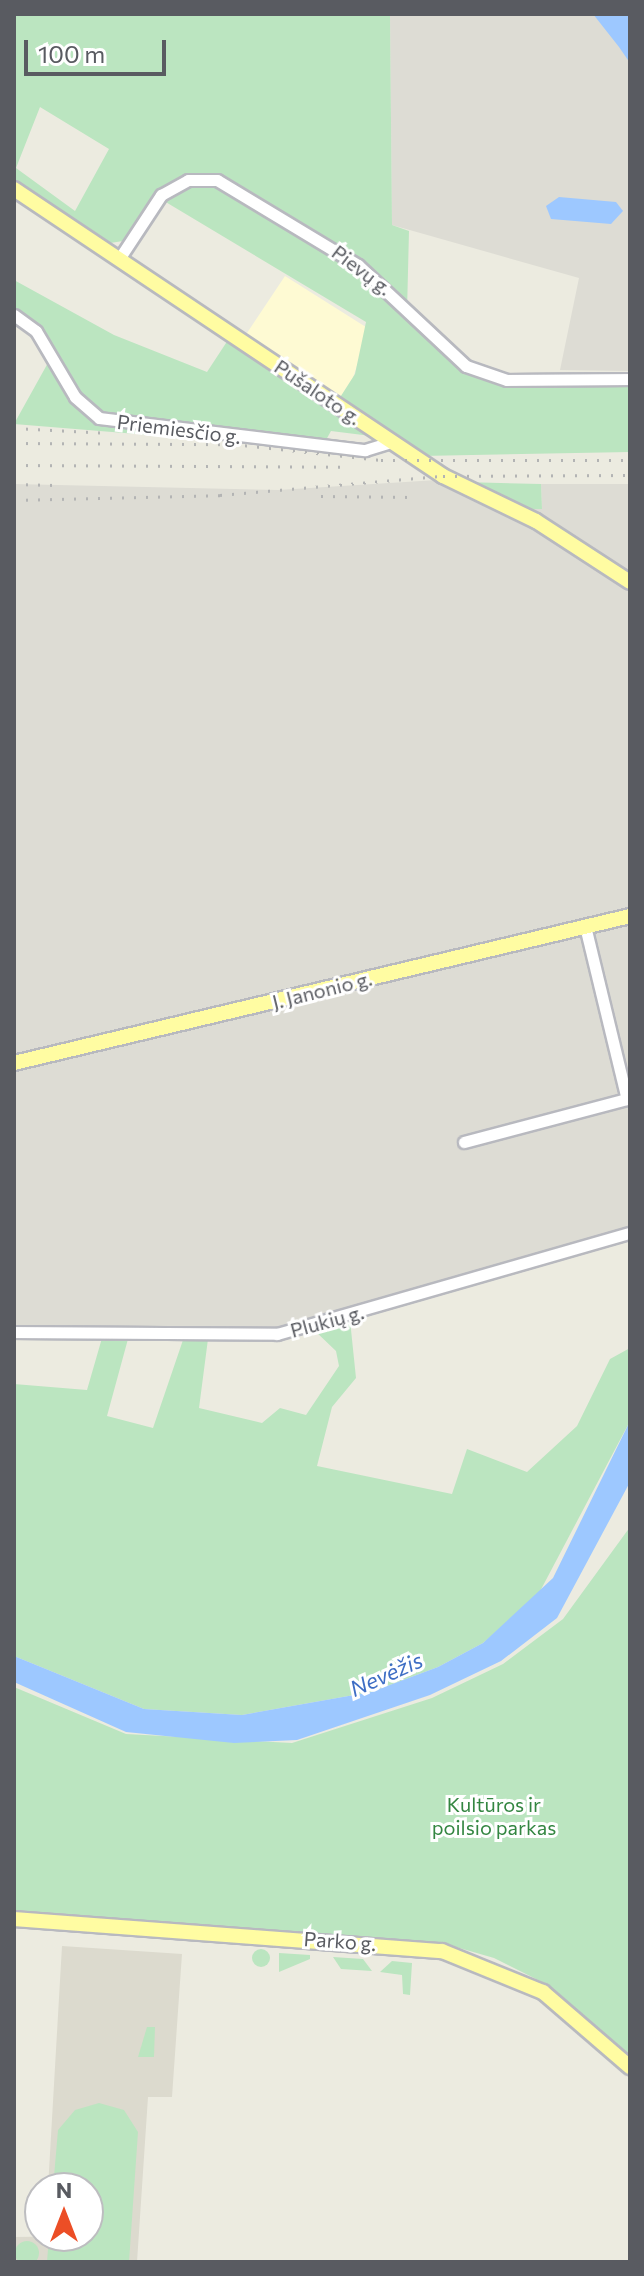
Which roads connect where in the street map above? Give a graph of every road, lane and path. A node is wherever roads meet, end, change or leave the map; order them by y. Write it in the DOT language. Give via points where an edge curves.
graph roads {
  1 [pos="14,189"];
  2 [pos="119,259"];
  3 [pos="14,315"];
  4 [pos="630,379"];
  5 [pos="392,442"];
  6 [pos="630,582"];
  7 [pos="630,916"];
  8 [pos="585,926"];
  9 [pos="14,1063"];
  10 [pos="628,1098"];
  11 [pos="464,1142"];
  12 [pos="630,1233"];
  13 [pos="14,1332"];
  14 [pos="14,1919"];
  15 [pos="630,2067"];
  1 -- 2 [label="main road, Pušaloto g."];
  2 -- 4 [label="street, Pievų g." via="161,195 188,180 217,180 358,265 466,366 507,380"];
  2 -- 5 [label="main road, Pušaloto g."];
  3 -- 5 [label="street, Priemiesčio g." via="36,331 75,397 99,418 365,450"];
  5 -- 6 [label="main road, Pušaloto g."];
  7 -- 8 [label="main road, J. Janonio g."];
  8 -- 9 [label="main road, J. Janonio g."];
  8 -- 10 [label="street"];
  10 -- 11 [label="street"];
  12 -- 13 [label="street, Plukių g." via="277,1334"];
  14 -- 15 [label="main road, Parko g." via="442,1951 543,1992"];
}
